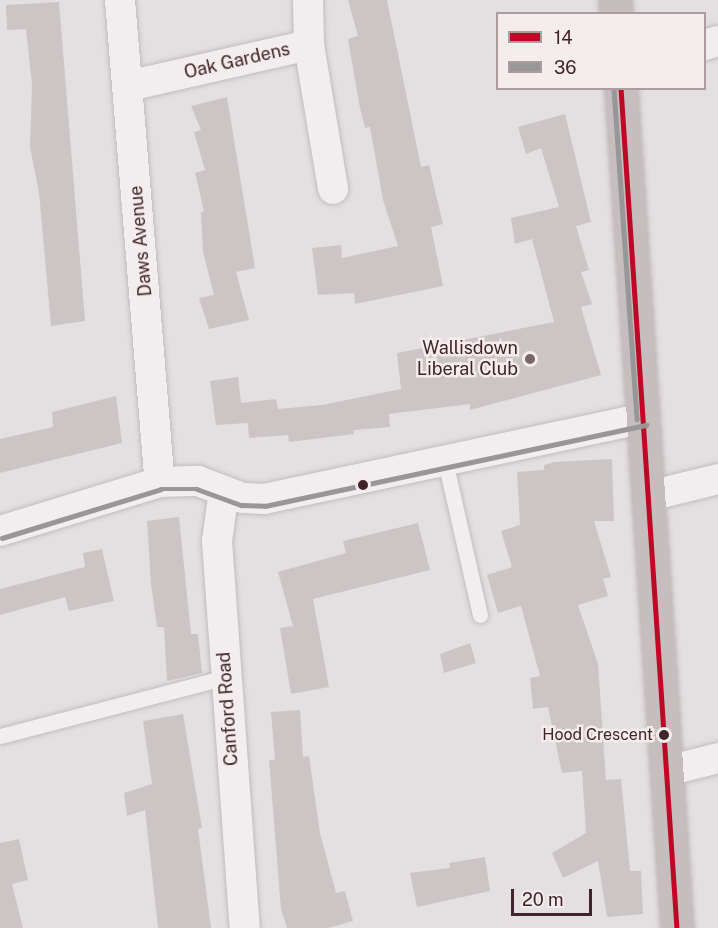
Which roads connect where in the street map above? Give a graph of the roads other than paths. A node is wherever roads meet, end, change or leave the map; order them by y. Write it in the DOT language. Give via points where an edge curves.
graph roads {
  1 [pos="120,0"];
  2 [pos="308,0"];
  3 [pos="309,45"];
  4 [pos="128,86"];
  5 [pos="621,90"];
  6 [pos="333,189"];
  7 [pos="644,418"];
  8 [pos="445,461"];
  9 [pos="718,479"];
  10 [pos="160,482"];
  11 [pos="224,491"];
  12 [pos="649,496"];
  13 [pos="0,531"];
  14 [pos="480,615"];
  15 [pos="226,677"];
  16 [pos="0,736"];
  17 [pos="718,758"];
  18 [pos="667,771"];
  19 [pos="245,928"];
  20 [pos="677,928"];
  1 -- 4 [label="street, Daws Avenue"];
  2 -- 3 [label="street"];
  3 -- 4 [label="street, Oak Gardens"];
  3 -- 6 [label="street, Oak Gardens"];
  4 -- 10 [label="street, Daws Avenue"];
  5 -- 7 [label="street"];
  7 -- 8 [label="street"];
  7 -- 12 [label="street"];
  8 -- 11 [label="street" via="264,499"];
  8 -- 14 [label="lane"];
  9 -- 12 [label="street"];
  10 -- 11 [label="street" via="198,481"];
  10 -- 13 [label="street"];
  11 -- 15 [label="street, Canford Road" via="217,541"];
  12 -- 18 [label="street"];
  15 -- 16 [label="lane"];
  15 -- 19 [label="street, Canford Road"];
  17 -- 18 [label="street"];
  18 -- 20 [label="street"];
}
